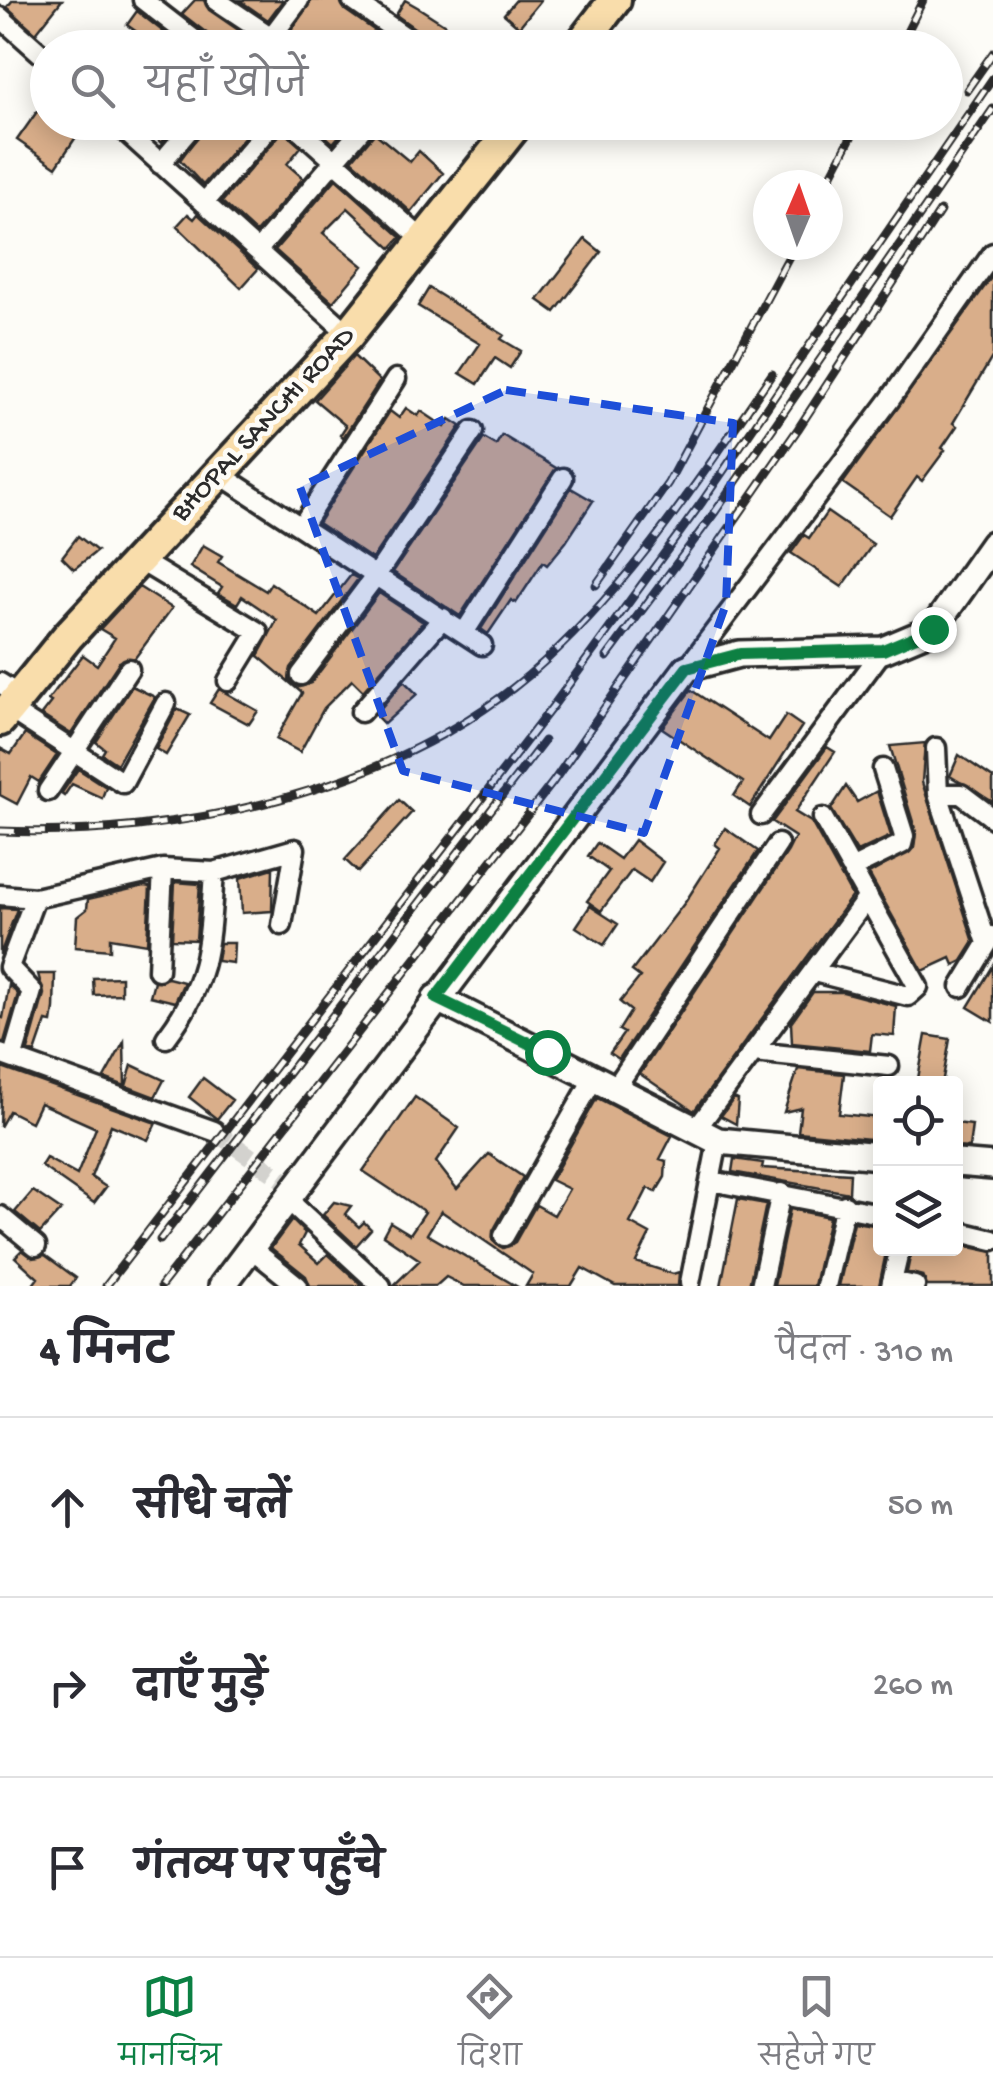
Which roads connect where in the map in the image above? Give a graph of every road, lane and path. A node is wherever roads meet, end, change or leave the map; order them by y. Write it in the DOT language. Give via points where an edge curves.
graph roads {
  1 [pos="143,0"];
  2 [pos="216,0"];
  3 [pos="299,0"];
  4 [pos="352,0"];
  5 [pos="616,0"];
  6 [pos="0,17"];
  7 [pos="182,30"];
  8 [pos="256,30"];
  9 [pos="283,30"];
  10 [pos="395,30"];
  11 [pos="592,30"];
  12 [pos="30,44"];
  13 [pos="134,140"];
  14 [pos="181,140"];
  15 [pos="259,140"];
  16 [pos="309,140"];
  17 [pos="354,140"];
  18 [pos="504,140"];
  19 [pos="160,164"];
  20 [pos="334,165"];
  21 [pos="204,204"];
  22 [pos="424,241"];
  23 [pos="258,250"];
  24 [pos="993,252"];
  25 [pos="349,334"];
  26 [pos="396,379"];
  27 [pos="473,432"];
  28 [pos="222,475"];
  29 [pos="563,478"];
  30 [pos="302,524"];
  31 [pos="993,544"];
  32 [pos="139,560"];
  33 [pos="377,574"];
  34 [pos="444,618"];
  35 [pos="464,633"];
  36 [pos="482,645"];
  37 [pos="883,650"];
  38 [pos="687,668"];
  39 [pos="128,669"];
  40 [pos="301,675"];
  41 [pos="228,680"];
  42 [pos="8,702"];
  43 [pos="166,703"];
  44 [pos="361,712"];
  45 [pos="936,748"];
  46 [pos="74,751"];
  47 [pos="883,768"];
  48 [pos="48,791"];
  49 [pos="938,794"];
  50 [pos="761,814"];
  51 [pos="824,818"];
  52 [pos="993,818"];
  53 [pos="778,844"];
  54 [pos="853,868"];
  55 [pos="163,869"];
  56 [pos="214,872"];
  57 [pos="0,896"];
  58 [pos="34,898"];
  59 [pos="868,898"];
  60 [pos="282,925"];
  61 [pos="990,939"];
  62 [pos="158,970"];
  63 [pos="814,972"];
  64 [pos="961,987"];
  65 [pos="436,998"];
  66 [pos="166,1038"];
  67 [pos="754,1052"];
  68 [pos="6,1055"];
  69 [pos="889,1066"];
  70 [pos="605,1081"];
  71 [pos="214,1131"];
  72 [pos="708,1134"];
  73 [pos="873,1155"];
  74 [pos="963,1164"];
  75 [pos="993,1166"];
  76 [pos="712,1181"];
  77 [pos="781,1193"];
  78 [pos="288,1200"];
  79 [pos="845,1205"];
  80 [pos="873,1212"];
  81 [pos="0,1216"];
  82 [pos="963,1234"];
  83 [pos="504,1236"];
  84 [pos="993,1240"];
  85 [pos="36,1246"];
  86 [pos="252,1248"];
  87 [pos="898,1256"];
  88 [pos="690,1283"];
  89 [pos="891,1284"];
  90 [pos="222,1286"];
  91 [pos="298,1286"];
  92 [pos="381,1286"];
  93 [pos="761,1286"];
  94 [pos="826,1286"];
  95 [pos="915,1286"];
  1 -- 7 [label="street"];
  2 -- 8 [label="street"];
  3 -- 9 [label="street"];
  4 -- 10 [label="street"];
  5 -- 11 [label="main road"];
  6 -- 12 [label="street"];
  13 -- 19 [label="street"];
  14 -- 19 [label="street"];
  15 -- 21 [label="street"];
  16 -- 20 [label="street"];
  17 -- 20 [label="street"];
  18 -- 22 [label="main road, BHOPAL SANCHI ROAD"];
  19 -- 21 [label="street"];
  20 -- 22 [label="street"];
  20 -- 23 [label="street"];
  21 -- 23 [label="street"];
  22 -- 25 [label="main road, BHOPAL SANCHI ROAD"];
  23 -- 25 [label="street"];
  24 -- 38 [label="street"];
  25 -- 28 [label="main road, BHOPAL SANCHI ROAD"];
  26 -- 30 [label="street"];
  27 -- 33 [label="street"];
  28 -- 30 [label="street"];
  28 -- 32 [label="main road, BHOPAL SANCHI ROAD"];
  29 -- 35 [label="street"];
  30 -- 33 [label="street"];
  31 -- 37 [label="street" via="933,629"];
  32 -- 41 [label="street" via="258,632"];
  32 -- 42 [label="main road, BHOPAL SANCHI ROAD"];
  33 -- 34 [label="street"];
  33 -- 40 [label="street"];
  34 -- 35 [label="street"];
  34 -- 44 [label="street"];
  35 -- 36 [label="street"];
  37 -- 38 [label="street" via="740,654"];
  37 -- 50 [label="street"];
  38 -- 65 [label="street"];
  39 -- 46 [label="street"];
  42 -- 46 [label="street"];
  43 -- 46 [label="street" via="123,784"];
  45 -- 49 [label="street"];
  46 -- 48 [label="street"];
  47 -- 54 [label="street" via="902,844"];
  49 -- 52 [label="street" via="961,794"];
  49 -- 61 [label="street"];
  51 -- 54 [label="street"];
  53 -- 70 [label="street"];
  54 -- 59 [label="street"];
  55 -- 56 [label="street"];
  55 -- 58 [label="street"];
  55 -- 62 [label="street"];
  56 -- 60 [label="street" via="295,849"];
  56 -- 66 [label="street" via="208,950 194,1002"];
  57 -- 58 [label="street"];
  58 -- 68 [label="street" via="8,968 32,991"];
  59 -- 63 [label="street"];
  59 -- 63 [label="street" via="918,982 916,992 908,996"];
  61 -- 64 [label="street"];
  63 -- 67 [label="street"];
  65 -- 70 [label="street"];
  65 -- 78 [label="street"];
  67 -- 69 [label="street"];
  67 -- 72 [label="street"];
  68 -- 71 [label="street"];
  70 -- 72 [label="street"];
  70 -- 83 [label="street"];
  72 -- 73 [label="street"];
  72 -- 76 [label="street"];
  74 -- 75 [label="street"];
  76 -- 77 [label="street"];
  76 -- 88 [label="street"];
  77 -- 79 [label="street"];
  77 -- 93 [label="street"];
  78 -- 86 [label="street"];
  78 -- 92 [label="street"];
  79 -- 80 [label="street"];
  79 -- 94 [label="street"];
  81 -- 85 [label="street"];
  82 -- 84 [label="street"];
  86 -- 90 [label="street"];
  86 -- 91 [label="street"];
  87 -- 89 [label="street"];
  89 -- 95 [label="street"];
}
